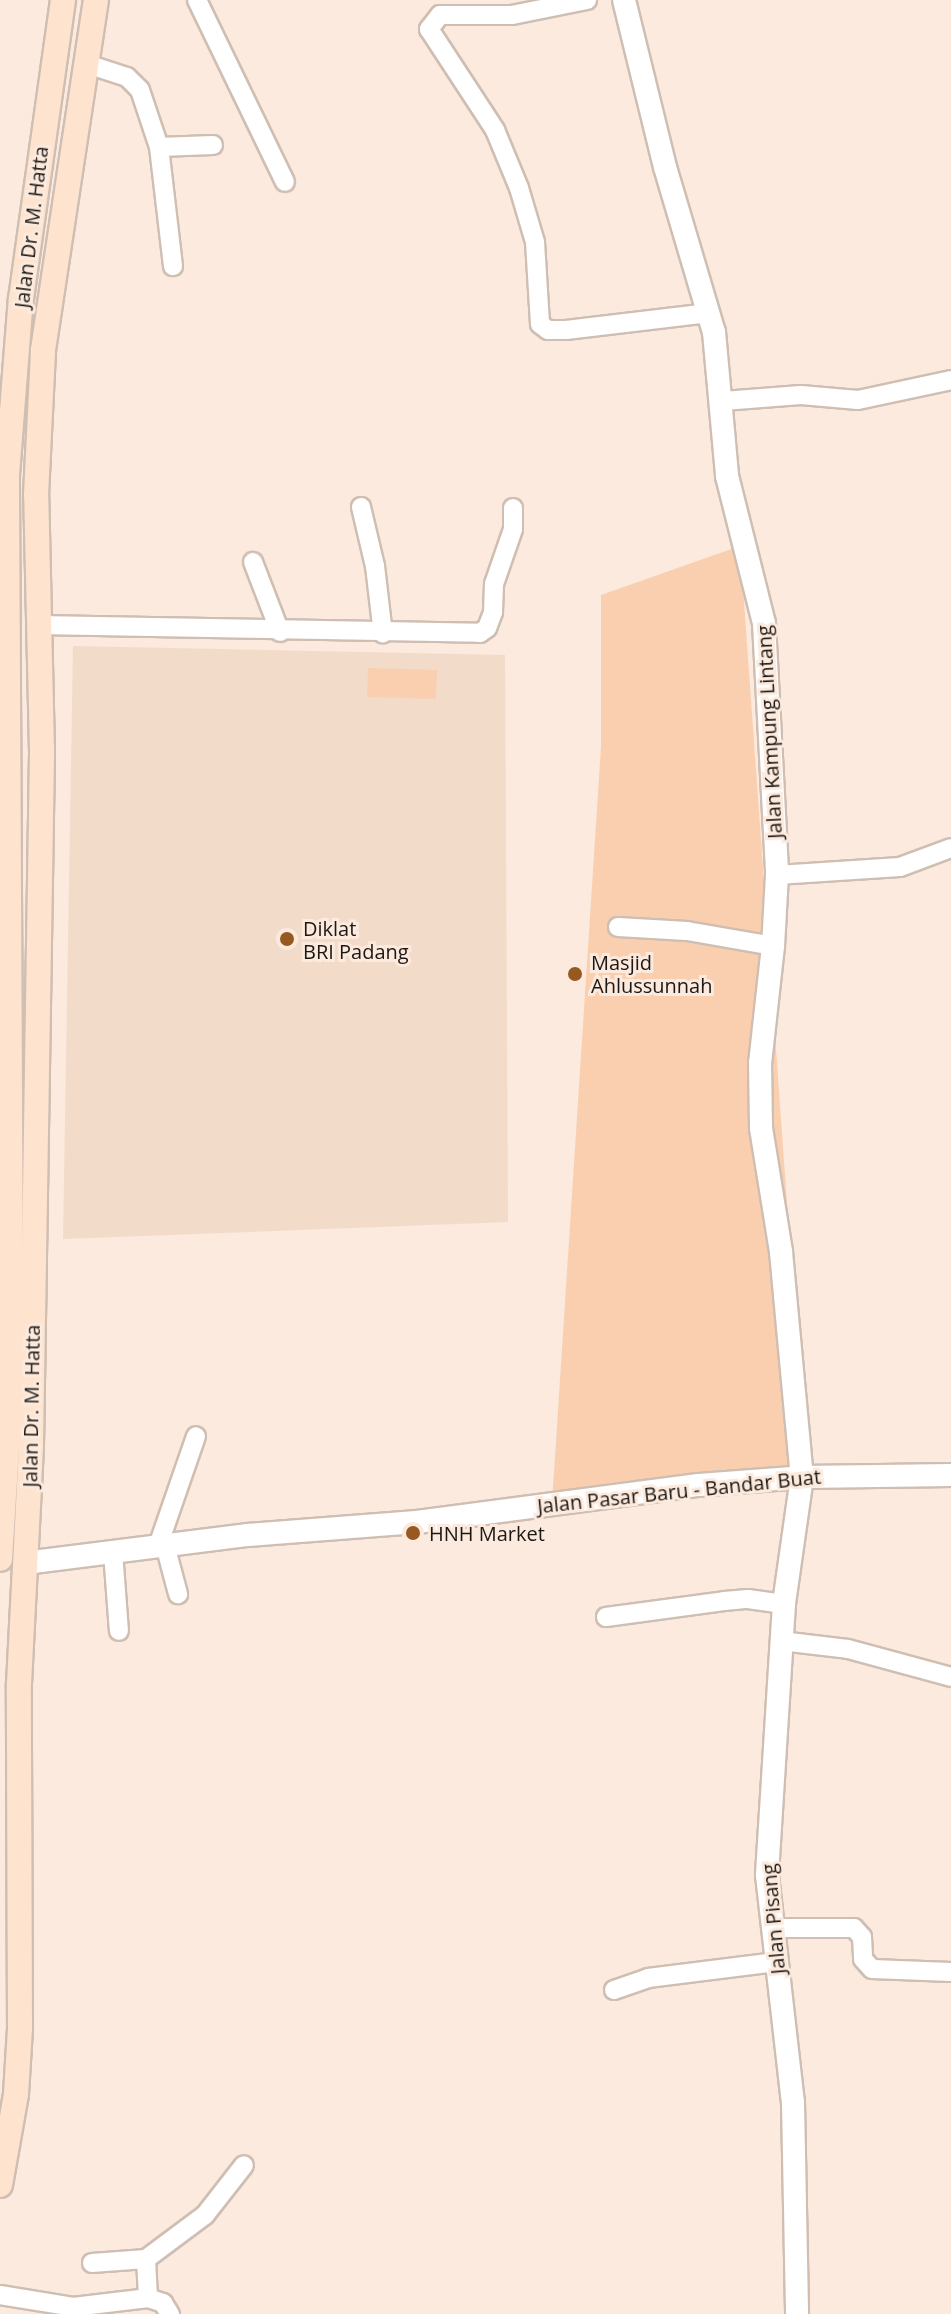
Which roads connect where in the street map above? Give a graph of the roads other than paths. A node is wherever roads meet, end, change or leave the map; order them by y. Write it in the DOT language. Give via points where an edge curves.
graph roads {
  1 [pos="63,0"];
  2 [pos="96,0"];
  3 [pos="197,0"];
  4 [pos="587,0"];
  5 [pos="624,0"];
  6 [pos="87,64"];
  7 [pos="213,145"];
  8 [pos="159,147"];
  9 [pos="285,182"];
  10 [pos="173,266"];
  11 [pos="709,313"];
  12 [pos="951,380"];
  13 [pos="723,401"];
  14 [pos="5,482"];
  15 [pos="36,495"];
  16 [pos="361,507"];
  17 [pos="513,508"];
  18 [pos="253,562"];
  19 [pos="38,625"];
  20 [pos="280,632"];
  21 [pos="383,634"];
  22 [pos="3,708"];
  23 [pos="951,848"];
  24 [pos="777,875"];
  25 [pos="618,927"];
  26 [pos="773,946"];
  27 [pos="22,1278"];
  28 [pos="196,1436"];
  29 [pos="951,1475"];
  30 [pos="802,1477"];
  31 [pos="161,1545"];
  32 [pos="113,1552"];
  33 [pos="0,1559"];
  34 [pos="25,1563"];
  35 [pos="178,1594"];
  36 [pos="784,1604"];
  37 [pos="606,1617"];
  38 [pos="119,1631"];
  39 [pos="781,1641"];
  40 [pos="951,1677"];
  41 [pos="772,1928"];
  42 [pos="776,1962"];
  43 [pos="951,1972"];
  44 [pos="614,1990"];
  45 [pos="244,2165"];
  46 [pos="0,2185"];
  47 [pos="146,2259"];
  48 [pos="92,2263"];
  49 [pos="0,2295"];
  50 [pos="148,2298"];
  51 [pos="170,2314"];
  52 [pos="797,2314"];
  1 -- 14 [label="main road, Jalan Dr. M. Hatta" via="21,299"];
  2 -- 6 [label="main road, Jalan Dr. M. Hatta"];
  3 -- 9 [label="street"];
  4 -- 11 [label="street" via="512,15 440,15 429,29 495,130 519,188 535,242 540,324 551,331"];
  5 -- 11 [label="street, Jalan Kampung Lintang" via="665,167"];
  6 -- 8 [label="street" via="135,82"];
  6 -- 15 [label="main road, Jalan Dr. M. Hatta" via="43,350"];
  7 -- 8 [label="street"];
  8 -- 10 [label="street"];
  11 -- 13 [label="street, Jalan Kampung Lintang"];
  12 -- 13 [label="street" via="858,400 801,395"];
  13 -- 24 [label="street, Jalan Kampung Lintang" via="727,476 764,623"];
  14 -- 15 [label="main road"];
  14 -- 22 [label="main road, Jalan Dr. M. Hatta"];
  15 -- 19 [label="main road, Jalan Dr. M. Hatta"];
  16 -- 21 [label="street"];
  17 -- 21 [label="street" via="513,529 494,584 491,619 480,633"];
  18 -- 20 [label="street"];
  19 -- 20 [label="street"];
  19 -- 27 [label="main road, Jalan Dr. M. Hatta" via="42,751"];
  20 -- 21 [label="street"];
  22 -- 27 [label="main road, Jalan Dr. M. Hatta"];
  23 -- 24 [label="street" via="900,867"];
  24 -- 26 [label="street, Jalan Kampung Lintang"];
  25 -- 26 [label="street" via="687,931"];
  26 -- 30 [label="street, Jalan Kampung Lintang" via="760,1063 761,1128 781,1252"];
  27 -- 33 [label="main road, Jalan Dr. M. Hatta"];
  27 -- 34 [label="main road, Jalan Dr. M. Hatta"];
  28 -- 31 [label="street"];
  29 -- 30 [label="street, Jalan Pasar Baru - Bandar Buat"];
  30 -- 31 [label="street, Jalan Pasar Baru - Bandar Buat" via="417,1522"];
  30 -- 36 [label="street, Jalan Pisang"];
  31 -- 32 [label="street, Jalan Pasar Baru - Bandar Buat"];
  31 -- 35 [label="street"];
  32 -- 34 [label="street, Jalan Pasar Baru - Bandar Buat"];
  32 -- 38 [label="street"];
  34 -- 46 [label="main road, Jalan Dr. M. Hatta" via="18,1782 20,2028 16,2094"];
  36 -- 37 [label="street" via="724,1601"];
  36 -- 39 [label="street, Jalan Pisang"];
  39 -- 40 [label="street" via="848,1649"];
  39 -- 41 [label="street, Jalan Pisang" via="767,1875"];
  41 -- 42 [label="street, Jalan Pisang"];
  41 -- 43 [label="street" via="854,1928 862,1937 863,1959 872,1969"];
  42 -- 44 [label="street" via="648,1978"];
  42 -- 52 [label="street, Jalan Pisang" via="793,2102"];
  45 -- 47 [label="street" via="205,2215"];
  47 -- 48 [label="street"];
  47 -- 50 [label="street"];
  49 -- 50 [label="street" via="73,2307"];
  50 -- 51 [label="street" via="163,2303"];
}
